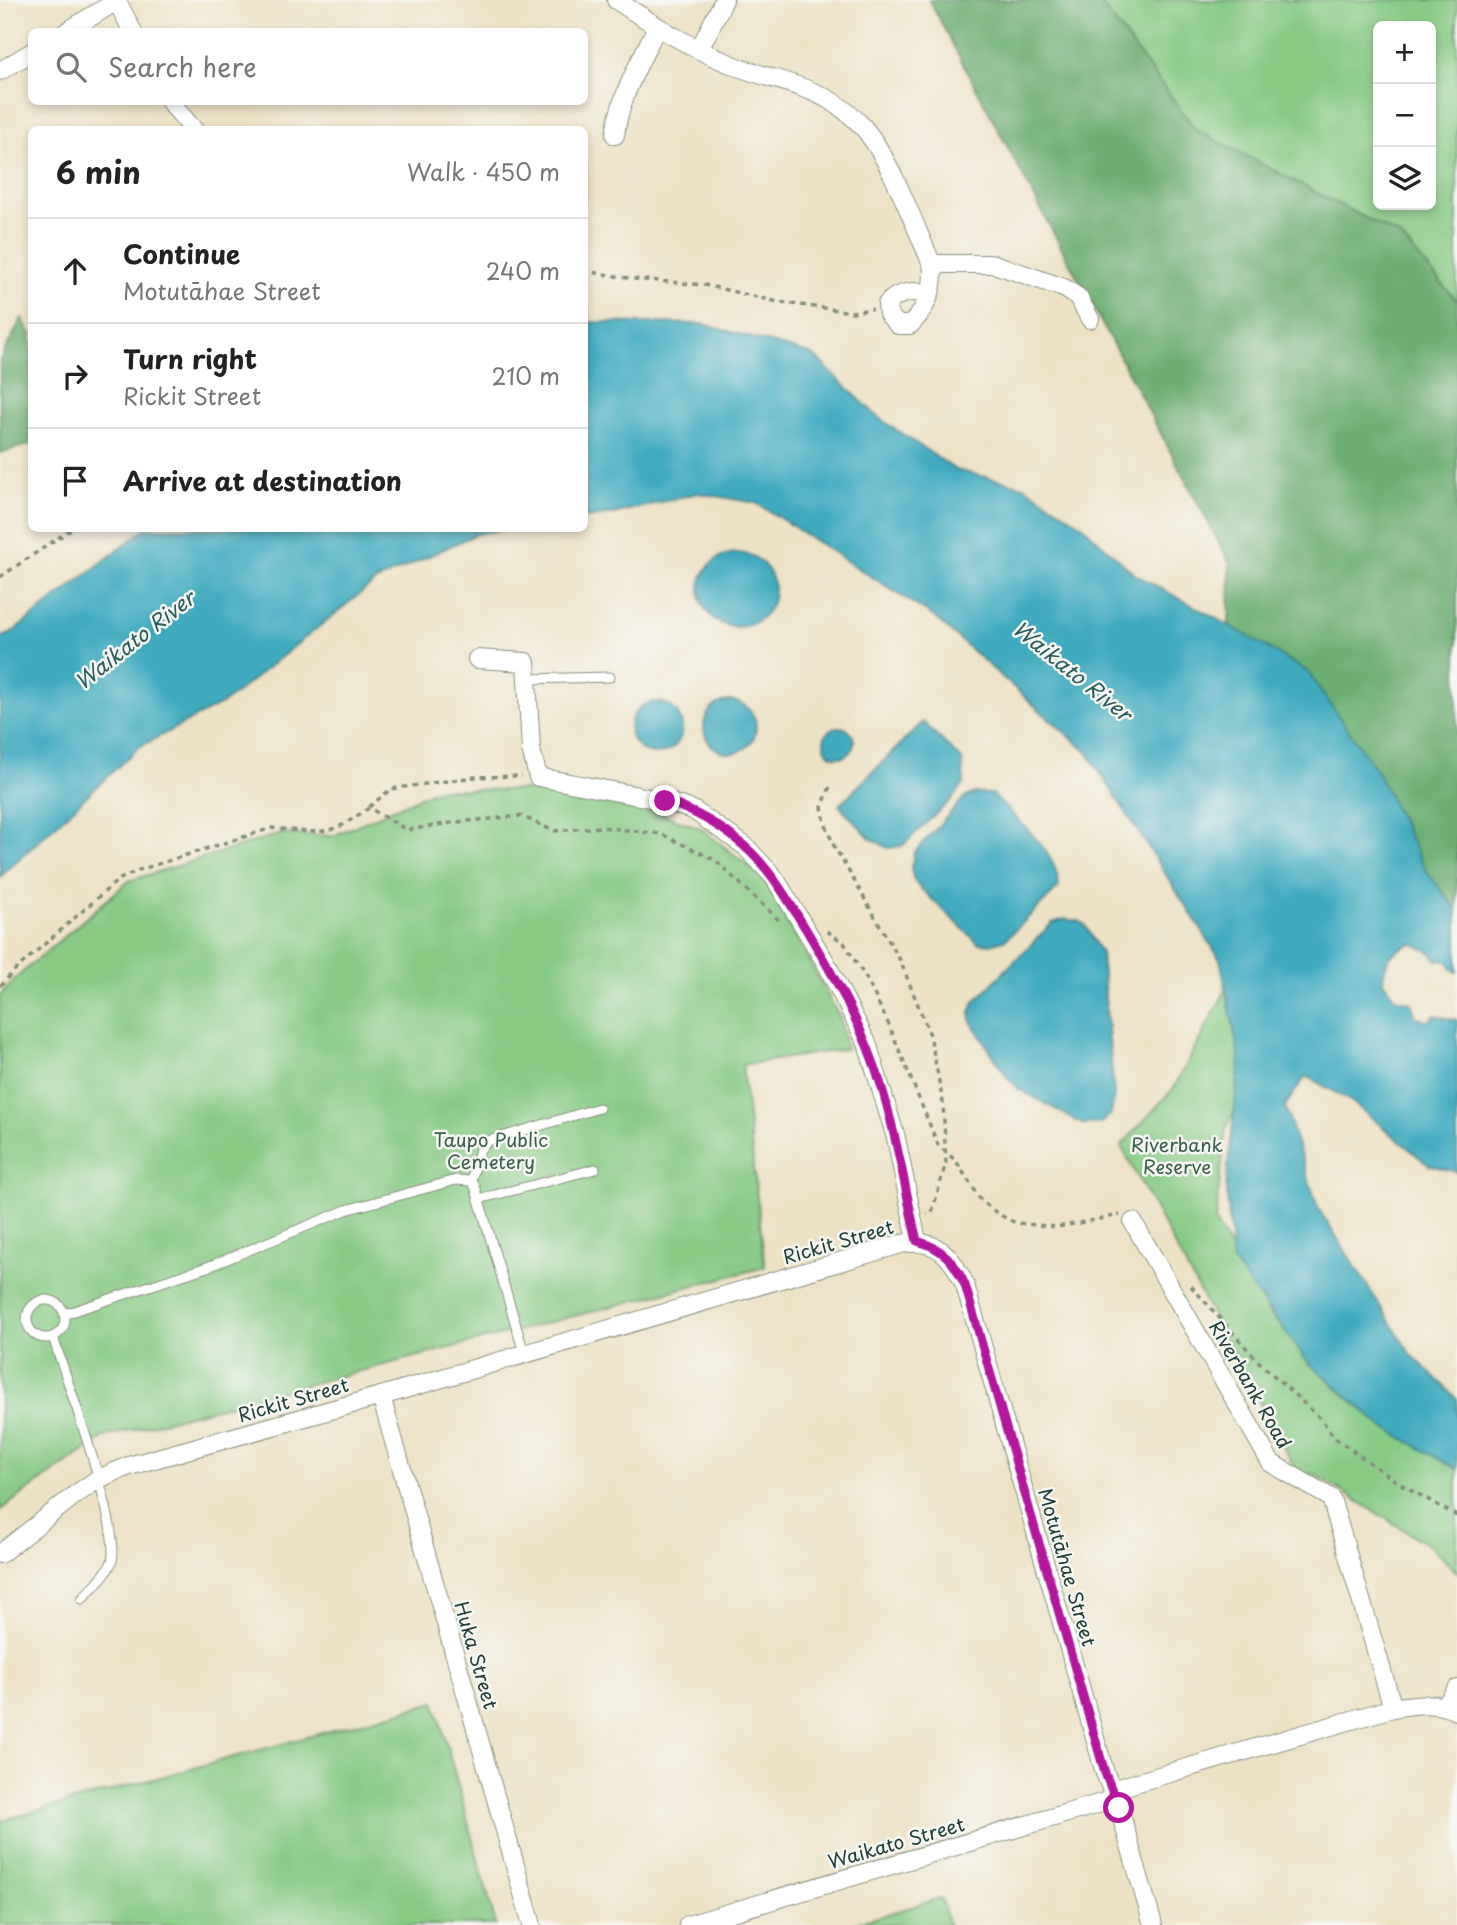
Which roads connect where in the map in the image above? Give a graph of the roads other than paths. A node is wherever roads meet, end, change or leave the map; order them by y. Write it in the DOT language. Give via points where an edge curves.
graph roads {
  1 [pos="118,0"];
  2 [pos="617,0"];
  3 [pos="724,0"];
  4 [pos="657,27"];
  5 [pos="72,28"];
  6 [pos="131,28"];
  7 [pos="700,48"];
  8 [pos="28,54"];
  9 [pos="0,71"];
  10 [pos="173,105"];
  11 [pos="191,126"];
  12 [pos="615,135"];
  13 [pos="932,264"];
  14 [pos="928,294"];
  15 [pos="1090,319"];
  16 [pos="477,659"];
  17 [pos="610,677"];
  18 [pos="527,679"];
  19 [pos="599,1108"];
  20 [pos="595,1169"];
  21 [pos="471,1181"];
  22 [pos="480,1199"];
  23 [pos="1133,1222"];
  24 [pos="917,1241"];
  25 [pos="65,1314"];
  26 [pos="53,1337"];
  27 [pos="524,1353"];
  28 [pos="381,1396"];
  29 [pos="98,1479"];
  30 [pos="0,1554"];
  31 [pos="82,1599"];
  32 [pos="1457,1689"];
  33 [pos="1393,1708"];
  34 [pos="1451,1709"];
  35 [pos="1113,1794"];
  36 [pos="532,1925"];
  37 [pos="688,1925"];
  38 [pos="1153,1925"];
  1 -- 5 [label="street"];
  1 -- 6 [label="street"];
  2 -- 4 [label="street"];
  3 -- 7 [label="street"];
  4 -- 7 [label="street"];
  4 -- 12 [label="street" via="624,95"];
  7 -- 13 [label="street" via="738,67 815,91 842,108 882,156"];
  8 -- 9 [label="street"];
  10 -- 11 [label="street"];
  13 -- 14 [label="street" via="935,277"];
  13 -- 15 [label="street" via="994,264 1065,288 1078,297"];
  14 -- 14 [label="street" via="897,296 886,307 888,314 898,325 910,325 924,310"];
  16 -- 18 [label="street" via="526,663"];
  17 -- 18 [label="lane"];
  18 -- 24 [label="street, Rickit Street" via="531,750 538,778 693,810 745,846 774,877 867,1043 896,1138"];
  19 -- 21 [label="lane" via="488,1141 480,1150"];
  20 -- 22 [label="lane"];
  21 -- 22 [label="lane"];
  21 -- 25 [label="lane" via="456,1180 346,1210 210,1266"];
  22 -- 27 [label="lane"];
  23 -- 33 [label="street, Riverbank Road" via="1271,1463 1331,1498"];
  24 -- 27 [label="street, Rickit Street"];
  24 -- 35 [label="street, Motutāhae Street" via="946,1253 965,1285"];
  25 -- 26 [label="lane" via="63,1328"];
  25 -- 26 [label="lane" via="54,1301 45,1299 26,1314 30,1331"];
  26 -- 29 [label="lane"];
  27 -- 28 [label="street, Rickit Street"];
  28 -- 29 [label="street, Rickit Street" via="129,1466"];
  28 -- 36 [label="street, Huka Street"];
  29 -- 30 [label="street, Rickit Street"];
  29 -- 31 [label="lane" via="114,1548 111,1564"];
  32 -- 34 [label="street"];
  33 -- 34 [label="street, Waikato Street" via="1426,1702"];
  33 -- 35 [label="street, Waikato Street"];
  35 -- 37 [label="street, Waikato Street"];
  35 -- 38 [label="street, Motutāhae Street"];
}
